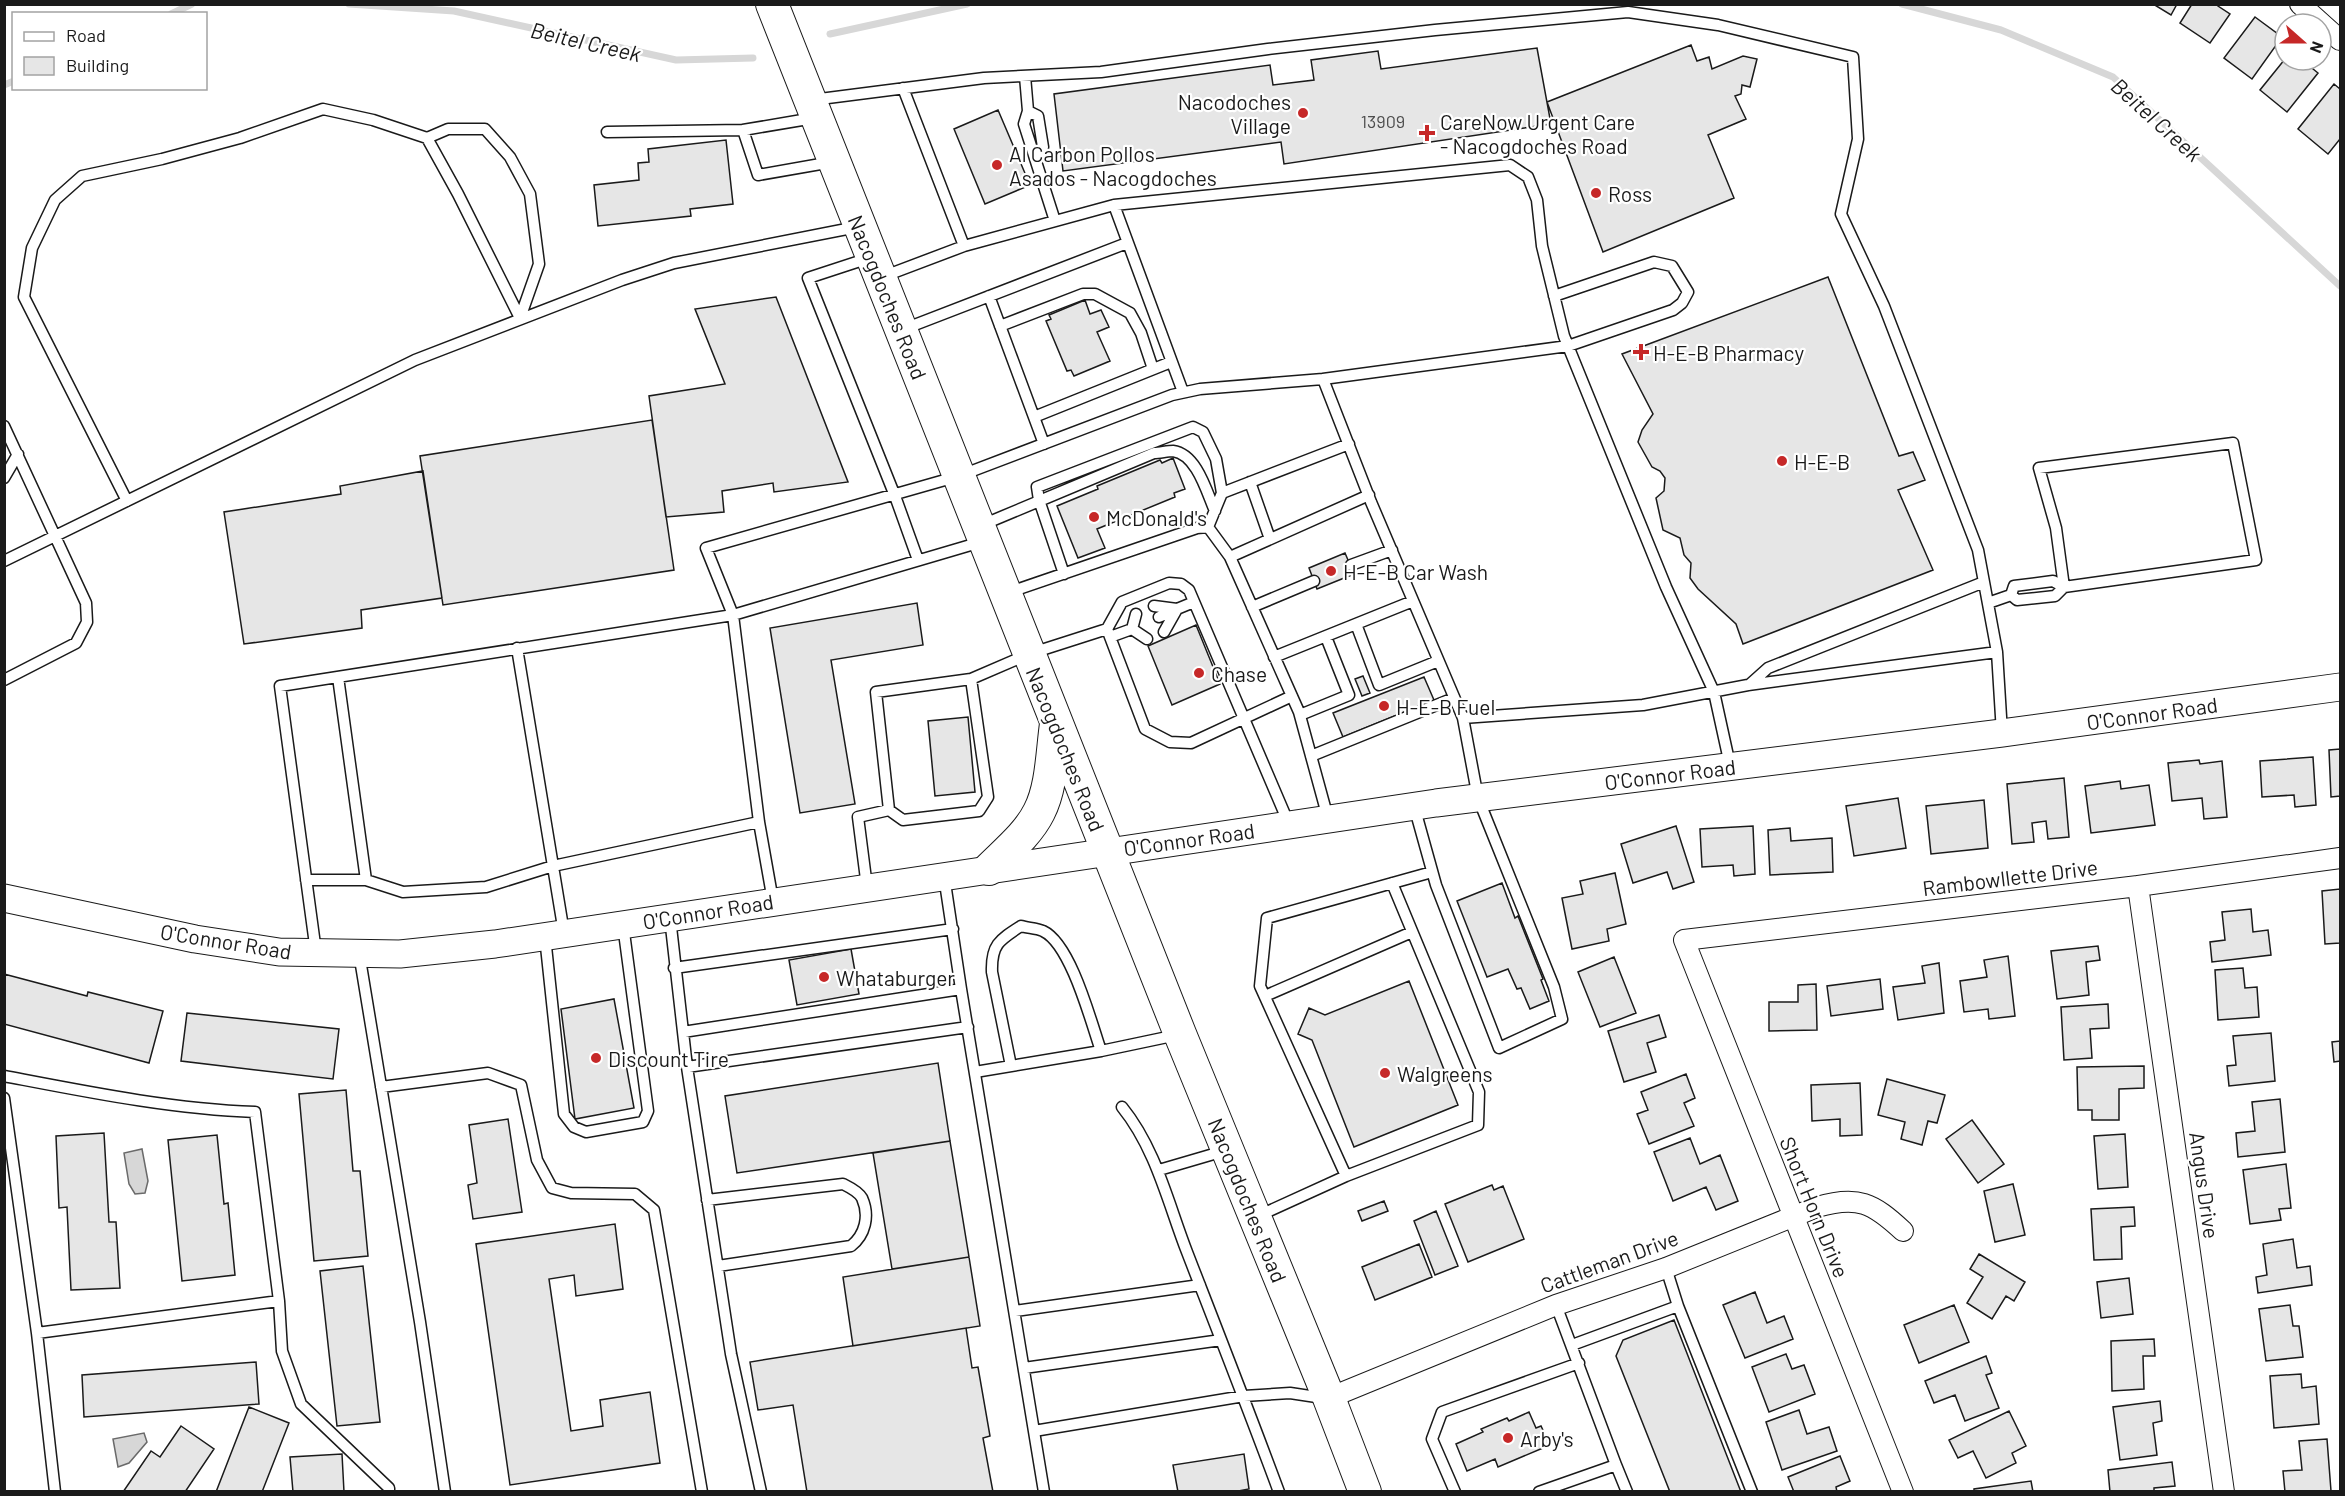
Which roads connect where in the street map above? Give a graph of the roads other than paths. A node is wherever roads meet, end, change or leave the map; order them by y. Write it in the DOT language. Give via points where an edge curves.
graph roads {
  1 [pos="772,4"];
  2 [pos="2300,4"];
  3 [pos="2340,40"];
  4 [pos="1025,76"];
  5 [pos="903,88"];
  6 [pos="813,109"];
  7 [pos="743,130"];
  8 [pos="607,132"];
  9 [pos="427,138"];
  10 [pos="834,161"];
  11 [pos="1114,205"];
  12 [pos="1055,221"];
  13 [pos="860,226"];
  14 [pos="1127,243"];
  15 [pos="964,246"];
  16 [pos="876,268"];
  17 [pos="989,296"];
  18 [pos="1554,297"];
  19 [pos="520,318"];
  20 [pos="1000,327"];
  21 [pos="901,330"];
  22 [pos="1568,346"];
  23 [pos="1171,362"];
  24 [pos="1152,369"];
  25 [pos="1323,378"];
  26 [pos="1183,392"];
  27 [pos="1034,417"];
  28 [pos="4,426"];
  29 [pos="1044,444"];
  30 [pos="1349,444"];
  31 [pos="18,454"];
  32 [pos="959,476"];
  33 [pos="4,478"];
  34 [pos="1250,482"];
  35 [pos="1222,493"];
  36 [pos="1369,495"];
  37 [pos="895,496"];
  38 [pos="1039,500"];
  39 [pos="127,501"];
  40 [pos="1215,511"];
  41 [pos="1209,527"];
  42 [pos="982,534"];
  43 [pos="56,536"];
  44 [pos="1270,539"];
  45 [pos="1392,550"];
  46 [pos="1230,557"];
  47 [pos="918,560"];
  48 [pos="4,561"];
  49 [pos="1351,565"];
  50 [pos="1064,574"];
  51 [pos="1314,581"];
  52 [pos="1984,582"];
  53 [pos="2064,587"];
  54 [pos="1005,594"];
  55 [pos="1194,602"];
  56 [pos="1413,602"];
  57 [pos="1988,603"];
  58 [pos="1154,606"];
  59 [pos="1252,607"];
  60 [pos="1177,609"];
  61 [pos="1136,614"];
  62 [pos="733,615"];
  63 [pos="1159,617"];
  64 [pos="1356,624"];
  65 [pos="1137,627"];
  66 [pos="1164,632"];
  67 [pos="1109,633"];
  68 [pos="1326,637"];
  69 [pos="1147,639"];
  70 [pos="517,648"];
  71 [pos="1997,652"];
  72 [pos="1029,654"];
  73 [pos="1274,657"];
  74 [pos="1438,661"];
  75 [pos="338,677"];
  76 [pos="971,679"];
  77 [pos="4,680"];
  78 [pos="1748,685"];
  79 [pos="2340,687"];
  80 [pos="1714,692"];
  81 [pos="1292,696"];
  82 [pos="1454,698"];
  83 [pos="1300,716"];
  84 [pos="1244,718"];
  85 [pos="1463,718"];
  86 [pos="1056,723"];
  87 [pos="2002,734"];
  88 [pos="1311,756"];
  89 [pos="1730,767"];
  90 [pos="1478,798"];
  91 [pos="1414,806"];
  92 [pos="889,810"];
  93 [pos="1328,819"];
  94 [pos="759,822"];
  95 [pos="1288,824"];
  96 [pos="1107,851"];
  97 [pos="2340,858"];
  98 [pos="553,866"];
  99 [pos="989,869"];
  100 [pos="1432,872"];
  101 [pos="944,876"];
  102 [pos="306,880"];
  103 [pos="366,880"];
  104 [pos="1392,883"];
  105 [pos="2138,886"];
  106 [pos="867,887"];
  107 [pos="4,898"];
  108 [pos="774,901"];
  109 [pos="670,917"];
  110 [pos="623,924"];
  111 [pos="953,929"];
  112 [pos="1412,932"];
  113 [pos="554,935"];
  114 [pos="1684,940"];
  115 [pos="316,952"];
  116 [pos="359,953"];
  117 [pos="674,968"];
  118 [pos="961,989"];
  119 [pos="1265,996"];
  120 [pos="968,1027"];
  121 [pos="682,1032"];
  122 [pos="1180,1034"];
  123 [pos="1101,1051"];
  124 [pos="1011,1066"];
  125 [pos="687,1067"];
  126 [pos="975,1072"];
  127 [pos="4,1076"];
  128 [pos="381,1087"];
  129 [pos="4,1098"];
  130 [pos="1122,1107"];
  131 [pos="1228,1150"];
  132 [pos="1159,1170"];
  133 [pos="1346,1176"];
  134 [pos="707,1200"];
  135 [pos="1793,1217"];
  136 [pos="1255,1218"];
  137 [pos="1903,1231"];
  138 [pos="718,1266"];
  139 [pos="1666,1268"];
  140 [pos="1200,1285"];
  141 [pos="279,1301"];
  142 [pos="1556,1305"];
  143 [pos="1678,1306"];
  144 [pos="1015,1311"];
  145 [pos="37,1333"];
  146 [pos="1221,1340"];
  147 [pos="1572,1345"];
  148 [pos="1579,1363"];
  149 [pos="1024,1368"];
  150 [pos="1244,1396"];
  151 [pos="1329,1398"];
  152 [pos="1034,1431"];
  153 [pos="1616,1465"];
  154 [pos="55,1491"];
  155 [pos="389,1491"];
  156 [pos="445,1491"];
  157 [pos="702,1491"];
  158 [pos="761,1491"];
  159 [pos="1044,1491"];
  160 [pos="1279,1491"];
  161 [pos="1365,1491"];
  162 [pos="1455,1491"];
  163 [pos="1539,1491"];
  164 [pos="1626,1491"];
  165 [pos="1752,1491"];
  166 [pos="1903,1491"];
  167 [pos="2224,1491"];
  1 -- 6 [label="main road, Nacogdoches Road"];
  2 -- 3 [label="street"];
  4 -- 5 [label="lane"];
  4 -- 12 [label="lane" via="1028,111 1024,124"];
  4 -- 52 [label="lane" via="1101,72 1268,49 1628,12 1718,25 1853,57 1858,139 1841,214 1888,317 1978,550"];
  5 -- 6 [label="lane"];
  5 -- 15 [label="lane"];
  6 -- 7 [label="lane"];
  6 -- 10 [label="main road, Nacogdoches Road"];
  7 -- 8 [label="lane"];
  7 -- 10 [label="lane" via="758,175"];
  9 -- 19 [label="lane"];
  9 -- 19 [label="lane" via="448,129 485,129 510,158 530,194 539,264"];
  9 -- 39 [label="lane" via="323,109 240,138 82,176 55,200 32,248 24,297"];
  10 -- 13 [label="main road, Nacogdoches Road"];
  11 -- 12 [label="lane"];
  11 -- 14 [label="lane"];
  11 -- 18 [label="lane" via="1510,165 1528,177 1537,200 1542,246"];
  12 -- 15 [label="lane"];
  13 -- 16 [label="main road, Nacogdoches Road"];
  13 -- 19 [label="lane" via="674,263"];
  14 -- 17 [label="lane"];
  14 -- 23 [label="lane"];
  15 -- 16 [label="lane"];
  16 -- 21 [label="main road, Nacogdoches Road"];
  16 -- 37 [label="lane" via="808,278"];
  17 -- 20 [label="lane"];
  17 -- 21 [label="lane"];
  18 -- 22 [label="lane"];
  18 -- 22 [label="lane" via="1654,262 1672,266 1688,292 1673,310"];
  19 -- 39 [label="lane" via="415,360"];
  20 -- 24 [label="lane" via="1083,294 1095,294 1130,314 1141,333"];
  20 -- 27 [label="lane"];
  21 -- 32 [label="main road, Nacogdoches Road"];
  22 -- 25 [label="lane"];
  22 -- 80 [label="lane" via="1666,587"];
  23 -- 24 [label="lane"];
  23 -- 26 [label="lane"];
  24 -- 27 [label="lane"];
  25 -- 26 [label="lane"];
  25 -- 30 [label="lane"];
  26 -- 29 [label="lane"];
  27 -- 29 [label="lane"];
  28 -- 31 [label="lane"];
  29 -- 32 [label="lane"];
  30 -- 34 [label="lane"];
  30 -- 36 [label="lane"];
  31 -- 33 [label="lane"];
  31 -- 43 [label="lane"];
  32 -- 37 [label="lane"];
  32 -- 42 [label="main road, Nacogdoches Road"];
  34 -- 35 [label="lane"];
  34 -- 44 [label="lane"];
  35 -- 38 [label="lane" via="1216,459 1203,432 1192,427 1037,487"];
  35 -- 40 [label="lane"];
  36 -- 44 [label="lane"];
  36 -- 45 [label="lane"];
  37 -- 47 [label="lane"];
  37 -- 62 [label="lane" via="706,548"];
  38 -- 40 [label="lane" via="1154,453 1175,451 1195,467"];
  38 -- 42 [label="lane"];
  38 -- 50 [label="lane"];
  39 -- 43 [label="lane"];
  40 -- 41 [label="lane"];
  41 -- 46 [label="lane"];
  41 -- 50 [label="lane"];
  42 -- 47 [label="lane"];
  42 -- 54 [label="main road, Nacogdoches Road"];
  43 -- 48 [label="lane"];
  43 -- 77 [label="lane" via="86,603 87,621 76,643"];
  44 -- 46 [label="lane"];
  45 -- 49 [label="lane"];
  45 -- 56 [label="lane"];
  46 -- 59 [label="lane"];
  47 -- 62 [label="lane"];
  50 -- 54 [label="lane"];
  51 -- 59 [label="lane"];
  52 -- 57 [label="lane"];
  52 -- 78 [label="lane" via="1768,668"];
  53 -- 53 [label="lane" via="2256,560 2233,444 2039,468 2056,528"];
  53 -- 57 [label="lane" via="2055,596 2017,600 2011,595"];
  54 -- 72 [label="main road, Nacogdoches Road"];
  55 -- 60 [label="lane"];
  55 -- 67 [label="lane" via="1189,590 1181,584 1169,583 1122,602"];
  55 -- 84 [label="lane"];
  56 -- 64 [label="lane"];
  56 -- 74 [label="lane"];
  57 -- 71 [label="lane"];
  58 -- 60 [label="lane"];
  59 -- 73 [label="lane"];
  60 -- 63 [label="lane"];
  60 -- 66 [label="lane"];
  61 -- 65 [label="lane"];
  62 -- 70 [label="lane"];
  62 -- 94 [label="lane"];
  64 -- 68 [label="lane"];
  64 -- 74 [label="lane" via="1381,689 1419,674"];
  65 -- 67 [label="lane"];
  65 -- 69 [label="lane"];
  67 -- 72 [label="lane"];
  67 -- 84 [label="lane" via="1145,729 1170,742 1191,743"];
  68 -- 73 [label="lane"];
  68 -- 83 [label="lane" via="1352,700"];
  70 -- 75 [label="lane"];
  70 -- 98 [label="lane"];
  71 -- 78 [label="lane"];
  71 -- 87 [label="lane"];
  72 -- 76 [label="lane"];
  72 -- 86 [label="main road, Nacogdoches Road"];
  73 -- 81 [label="lane"];
  74 -- 82 [label="lane"];
  75 -- 102 [label="lane" via="280,686"];
  75 -- 103 [label="lane"];
  76 -- 92 [label="lane" via="876,692"];
  76 -- 92 [label="lane" via="988,797 979,811 903,820"];
  78 -- 80 [label="lane"];
  79 -- 87 [label="main road, O'Connor Road"];
  80 -- 85 [label="lane" via="1643,705"];
  80 -- 89 [label="lane"];
  81 -- 83 [label="lane"];
  81 -- 84 [label="lane"];
  82 -- 85 [label="lane"];
  82 -- 88 [label="lane" via="1416,710"];
  83 -- 88 [label="lane"];
  84 -- 95 [label="lane"];
  85 -- 90 [label="lane"];
  86 -- 96 [label="main road, Nacogdoches Road"];
  86 -- 99 [label="main road" via="1040,811 1023,835"];
  87 -- 89 [label="main road, O'Connor Road"];
  88 -- 93 [label="lane"];
  89 -- 90 [label="main road, O'Connor Road"];
  90 -- 91 [label="main road, O'Connor Road"];
  90 -- 100 [label="lane" via="1554,987 1562,1019 1499,1048"];
  91 -- 93 [label="main road, O'Connor Road"];
  91 -- 100 [label="lane"];
  92 -- 106 [label="lane" via="858,817"];
  93 -- 95 [label="main road, O'Connor Road"];
  94 -- 98 [label="lane"];
  94 -- 108 [label="lane"];
  95 -- 96 [label="main road, O'Connor Road"];
  96 -- 99 [label="main road, O'Connor Road"];
  96 -- 122 [label="main road, Nacogdoches Road"];
  97 -- 105 [label="street, Rambowllette Drive"];
  98 -- 103 [label="lane" via="486,887 403,892"];
  98 -- 113 [label="lane"];
  99 -- 101 [label="main road, O'Connor Road"];
  100 -- 104 [label="lane"];
  101 -- 106 [label="main road, O'Connor Road"];
  101 -- 111 [label="lane"];
  102 -- 103 [label="lane"];
  102 -- 115 [label="lane"];
  104 -- 112 [label="lane"];
  104 -- 119 [label="lane" via="1268,918 1260,986"];
  105 -- 114 [label="street, Rambowllette Drive"];
  105 -- 167 [label="street, Angus Drive"];
  106 -- 108 [label="main road, O'Connor Road"];
  107 -- 115 [label="main road, O'Connor Road" via="195,939 279,952"];
  108 -- 109 [label="main road, O'Connor Road"];
  109 -- 110 [label="main road, O'Connor Road"];
  109 -- 117 [label="lane"];
  110 -- 113 [label="main road, O'Connor Road"];
  110 -- 113 [label="lane" via="648,1111 644,1122 586,1132 574,1127 564,1114"];
  111 -- 117 [label="lane"];
  111 -- 118 [label="lane"];
  112 -- 119 [label="lane"];
  112 -- 133 [label="lane" via="1479,1092 1478,1125"];
  113 -- 116 [label="main road, O'Connor Road" via="400,954"];
  114 -- 135 [label="street, Short Horn Drive"];
  115 -- 116 [label="main road, O'Connor Road"];
  116 -- 128 [label="lane"];
  117 -- 121 [label="lane"];
  118 -- 120 [label="lane"];
  118 -- 121 [label="lane"];
  119 -- 133 [label="lane"];
  120 -- 125 [label="lane"];
  120 -- 126 [label="lane"];
  121 -- 125 [label="lane"];
  122 -- 123 [label="lane"];
  122 -- 131 [label="main road, Nacogdoches Road"];
  123 -- 124 [label="lane"];
  123 -- 124 [label="lane" via="1063,950 1044,931 1021,926 994,947 992,958"];
  124 -- 126 [label="lane"];
  125 -- 134 [label="lane"];
  126 -- 144 [label="lane"];
  127 -- 141 [label="lane" via="115,1097 255,1112"];
  128 -- 156 [label="lane"];
  128 -- 157 [label="lane" via="488,1073 520,1085 537,1160 552,1188 571,1193 634,1194 654,1210"];
  129 -- 145 [label="lane"];
  130 -- 132 [label="lane"];
  131 -- 132 [label="lane"];
  131 -- 136 [label="main road, Nacogdoches Road"];
  132 -- 140 [label="lane"];
  133 -- 136 [label="lane"];
  134 -- 138 [label="lane"];
  134 -- 138 [label="lane" via="843,1184 861,1198 864,1210 864,1231 851,1246"];
  135 -- 137 [label="street, Cattleman Drive" via="1839,1200 1867,1204"];
  135 -- 139 [label="street, Cattleman Drive"];
  135 -- 166 [label="street, Short Horn Drive"];
  136 -- 151 [label="main road, Nacogdoches Road"];
  138 -- 158 [label="lane" via="731,1354"];
  139 -- 142 [label="street, Cattleman Drive"];
  139 -- 143 [label="lane"];
  140 -- 144 [label="lane"];
  140 -- 146 [label="lane"];
  141 -- 145 [label="lane"];
  141 -- 155 [label="lane" via="282,1351 301,1404"];
  142 -- 147 [label="lane"];
  142 -- 151 [label="street, Cattleman Drive"];
  143 -- 147 [label="lane"];
  143 -- 165 [label="lane"];
  144 -- 149 [label="lane"];
  145 -- 154 [label="lane"];
  146 -- 149 [label="lane"];
  146 -- 150 [label="lane"];
  147 -- 148 [label="lane"];
  148 -- 153 [label="lane"];
  148 -- 162 [label="lane" via="1442,1412 1432,1439"];
  149 -- 152 [label="lane"];
  150 -- 151 [label="lane" via="1290,1393"];
  150 -- 152 [label="lane"];
  150 -- 160 [label="lane"];
  151 -- 161 [label="main road, Nacogdoches Road"];
  152 -- 159 [label="lane"];
  153 -- 163 [label="lane"];
  153 -- 164 [label="lane"];
}
